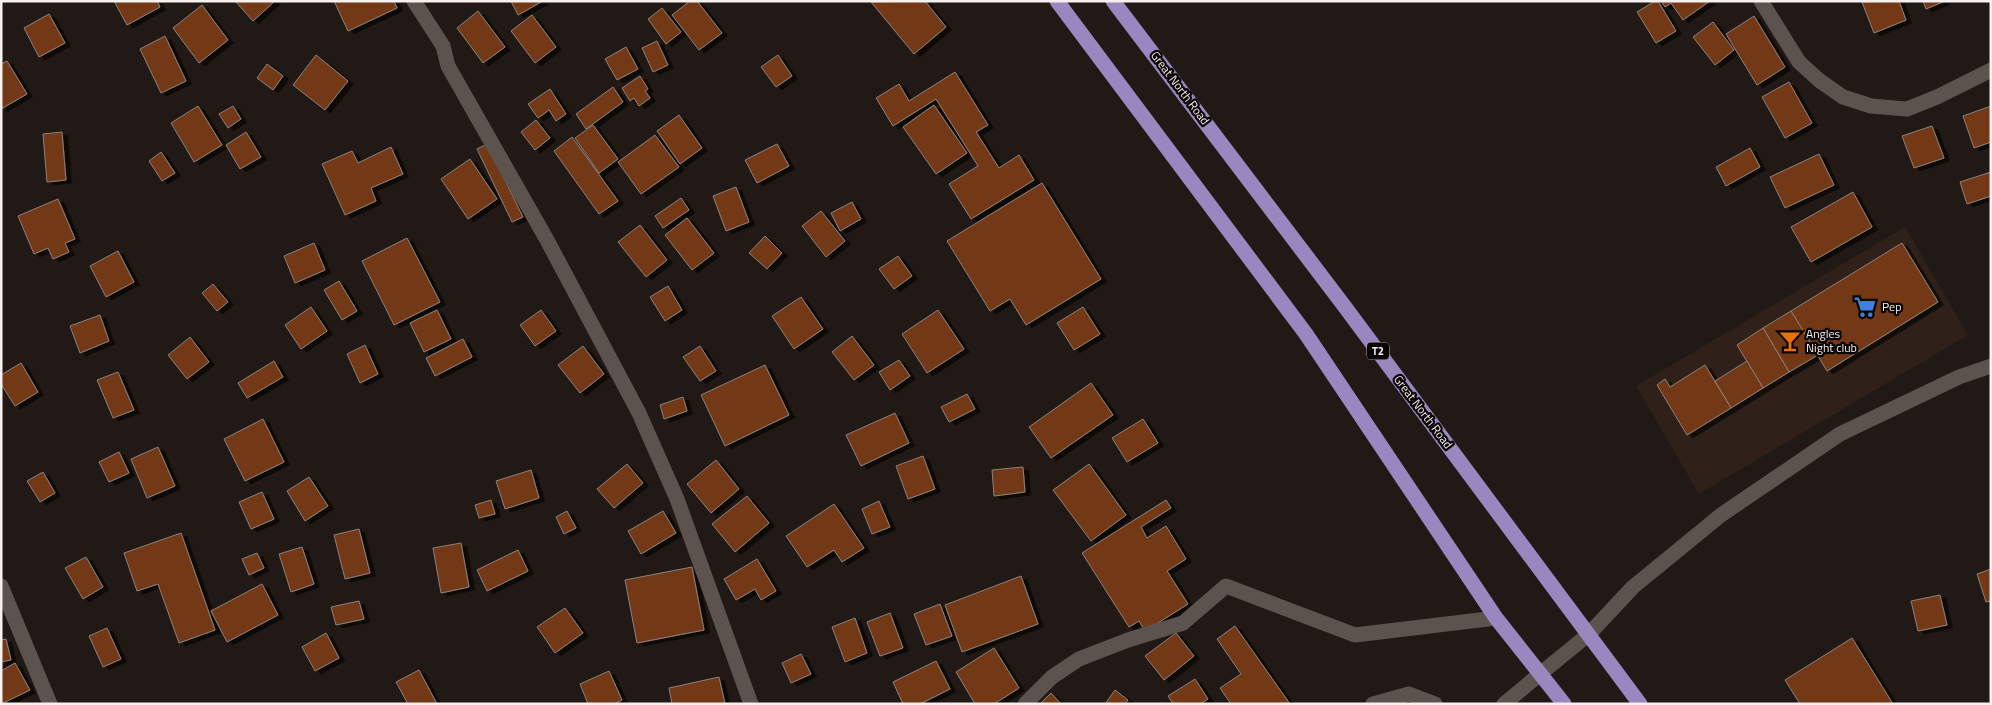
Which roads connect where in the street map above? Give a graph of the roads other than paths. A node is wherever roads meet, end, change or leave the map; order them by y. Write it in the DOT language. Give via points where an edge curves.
graph roads {
  1 [pos="414,1"];
  2 [pos="1057,1"];
  3 [pos="1113,1"];
  4 [pos="1761,1"];
  5 [pos="1991,70"];
  6 [pos="1991,366"];
  7 [pos="1,586"];
  8 [pos="1496,618"];
  9 [pos="1589,634"];
  10 [pos="1540,674"];
  11 [pos="50,704"];
  12 [pos="751,704"];
  13 [pos="1025,704"];
  14 [pos="1373,704"];
  15 [pos="1435,704"];
  16 [pos="1504,704"];
  17 [pos="1564,704"];
  18 [pos="1640,704"];
  1 -- 12 [label="street" via="443,46 448,66 547,240 639,413 678,499"];
  2 -- 8 [label="highway" via="1306,334"];
  3 -- 9 [label="highway, Great North Road / T2"];
  4 -- 5 [label="street" via="1799,62 1820,82 1843,97 1871,106 1907,109"];
  6 -- 9 [label="street" via="1840,434 1721,515 1633,587"];
  7 -- 11 [label="street"];
  8 -- 10 [label="highway"];
  8 -- 13 [label="street" via="1355,636 1226,586 1183,623 1079,659 1052,677"];
  9 -- 10 [label="street"];
  9 -- 18 [label="highway, Great North Road / T2"];
  10 -- 16 [label="street"];
  10 -- 17 [label="highway"];
  14 -- 15 [label="street" via="1409,694"];
}
